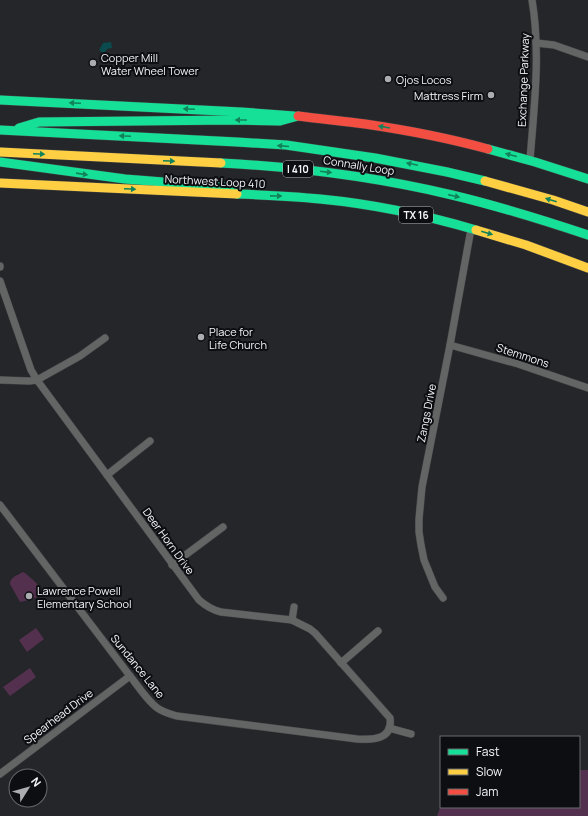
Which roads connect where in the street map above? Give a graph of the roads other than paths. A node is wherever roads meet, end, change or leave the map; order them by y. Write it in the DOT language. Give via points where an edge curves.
graph roads {
  1 [pos="532,0"];
  2 [pos="536,43"];
  3 [pos="588,57"];
  4 [pos="0,100"];
  5 [pos="298,116"];
  6 [pos="0,130"];
  7 [pos="11,130"];
  8 [pos="0,152"];
  9 [pos="530,160"];
  10 [pos="0,162"];
  11 [pos="588,179"];
  12 [pos="0,183"];
  13 [pos="237,194"];
  14 [pos="588,212"];
  15 [pos="471,229"];
  16 [pos="588,235"];
  17 [pos="588,268"];
  18 [pos="0,281"];
  19 [pos="105,338"];
  20 [pos="450,345"];
  21 [pos="0,380"];
  22 [pos="37,380"];
  23 [pos="588,388"];
  24 [pos="150,441"];
  25 [pos="107,475"];
  26 [pos="0,505"];
  27 [pos="223,527"];
  28 [pos="172,565"];
  29 [pos="443,598"];
  30 [pos="294,607"];
  31 [pos="292,620"];
  32 [pos="378,630"];
  33 [pos="341,663"];
  34 [pos="130,676"];
  35 [pos="390,728"];
  36 [pos="411,734"];
  37 [pos="0,774"];
  1 -- 2 [label="street, Exchange Parkway"];
  2 -- 3 [label="street" via="554,45"];
  2 -- 9 [label="street, Exchange Parkway"];
  5 -- 4 [label="main road, one-way"];
  5 -- 7 [label="main road, one-way" via="280,121 39,122"];
  9 -- 5 [label="main road, one-way" via="457,141 362,124"];
  6 -- 7 [label="main road, Connally Loop / I 410"];
  14 -- 7 [label="main road, Connally Loop / I 410, one-way" via="457,174 340,152 248,143"];
  8 -- 16 [label="main road, Connally Loop / I 410, one-way" via="254,165 339,174 463,198"];
  9 -- 11 [label="main road"];
  10 -- 13 [label="main road, TX 16, one-way" via="125,179 226,187"];
  12 -- 13 [label="main road, Northwest Loop 410, one-way"];
  13 -- 15 [label="main road, Northwest Loop 410 / TX 16, one-way" via="289,196 378,207"];
  15 -- 17 [label="main road, Northwest Loop 410 / TX 16, one-way" via="562,257"];
  15 -- 20 [label="street, Zangs Drive"];
  18 -- 22 [label="street, Deer Horn Drive" via="31,370"];
  19 -- 22 [label="street" via="80,356"];
  20 -- 23 [label="street, Stemmons" via="518,364"];
  20 -- 29 [label="street, Zangs Drive" via="422,489 419,519 424,560 435,587"];
  21 -- 22 [label="street"];
  22 -- 25 [label="street, Deer Horn Drive"];
  24 -- 25 [label="street"];
  25 -- 28 [label="street, Deer Horn Drive"];
  26 -- 34 [label="street, Sundance Lane"];
  27 -- 28 [label="street"];
  28 -- 31 [label="street, Deer Horn Drive" via="199,600 212,610"];
  30 -- 31 [label="street"];
  31 -- 33 [label="street, Deer Horn Drive" via="315,633"];
  32 -- 33 [label="street"];
  33 -- 35 [label="street, Deer Horn Drive" via="390,718"];
  34 -- 35 [label="street, Sundance Lane" via="157,708 177,716 357,739 380,738"];
  34 -- 37 [label="street, Spearhead Drive"];
  35 -- 36 [label="street"];
}
